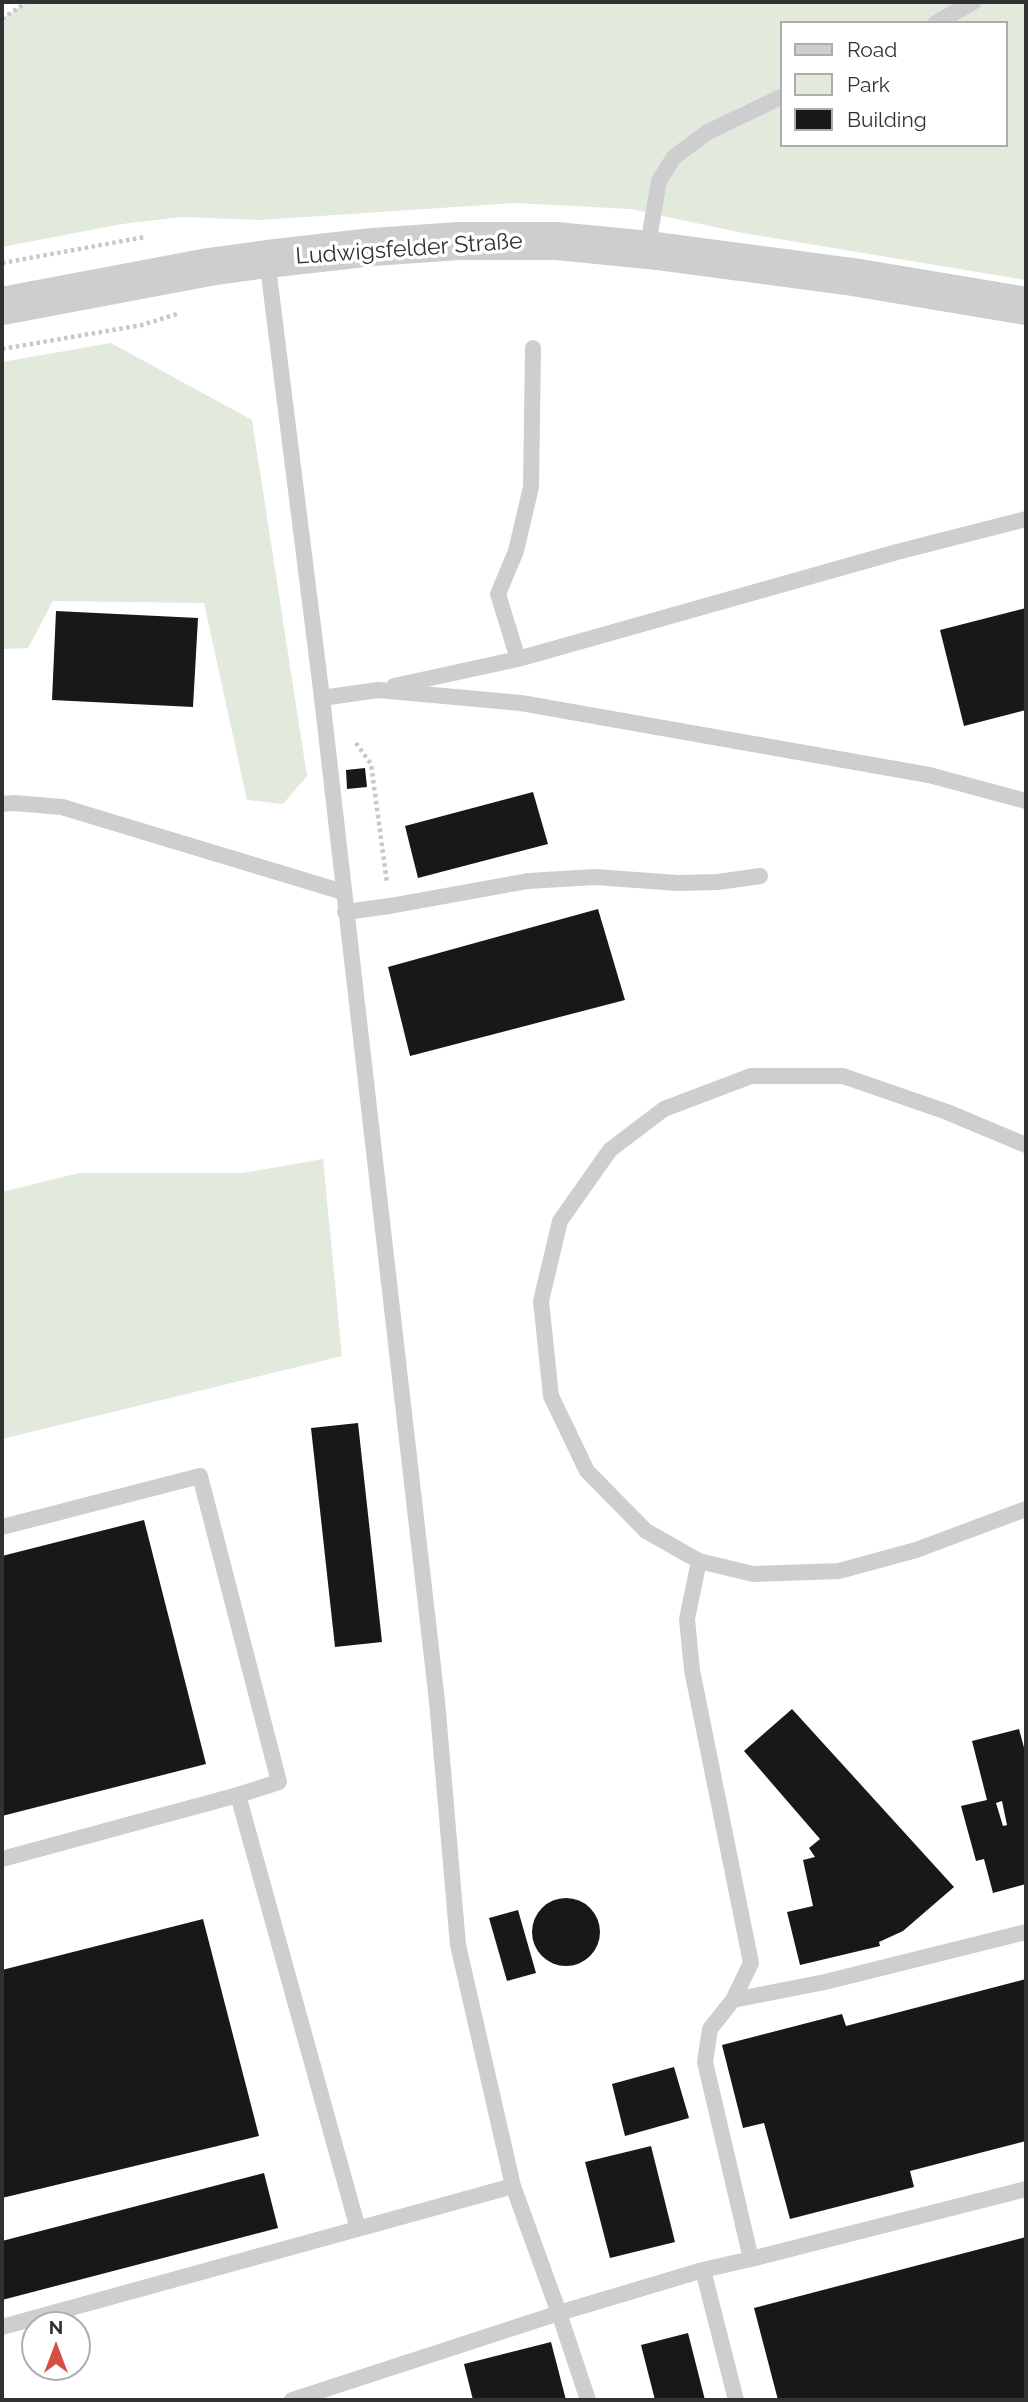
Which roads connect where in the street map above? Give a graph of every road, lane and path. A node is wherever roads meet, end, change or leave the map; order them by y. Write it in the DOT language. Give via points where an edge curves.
graph roads {
  1 [pos="27,2"];
  2 [pos="974,2"];
  3 [pos="2,19"];
  4 [pos="940,21"];
  5 [pos="780,97"];
  6 [pos="649,250"];
  7 [pos="267,259"];
  8 [pos="2,306"];
  9 [pos="1026,306"];
  10 [pos="533,348"];
  11 [pos="1026,519"];
  12 [pos="518,659"];
  13 [pos="378,690"];
  14 [pos="322,698"];
  15 [pos="1026,801"];
  16 [pos="2,804"];
  17 [pos="760,876"];
  18 [pos="343,892"];
  19 [pos="390,906"];
  20 [pos="345,912"];
  21 [pos="1026,1145"];
  22 [pos="1026,1509"];
  23 [pos="2,1527"];
  24 [pos="699,1560"];
  25 [pos="238,1795"];
  26 [pos="2,1859"];
  27 [pos="1026,1932"];
  28 [pos="733,2000"];
  29 [pos="513,2186"];
  30 [pos="1026,2189"];
  31 [pos="358,2229"];
  32 [pos="751,2259"];
  33 [pos="703,2270"];
  34 [pos="559,2313"];
  35 [pos="2,2327"];
  36 [pos="292,2400"];
  37 [pos="587,2400"];
  38 [pos="736,2400"];
  1 -- 3 [label="path"];
  2 -- 4 [label="lane"];
  5 -- 6 [label="lane" via="708,132 674,158 659,181"];
  6 -- 7 [label="street, Ludwigsfelder Straße" via="556,241 459,241"];
  6 -- 9 [label="street, Ludwigsfelder Straße"];
  7 -- 8 [label="street, Ludwigsfelder Straße"];
  7 -- 14 [label="lane"];
  10 -- 12 [label="lane" via="531,487 516,551 498,594"];
  11 -- 12 [label="lane"];
  12 -- 13 [label="lane"];
  13 -- 14 [label="lane"];
  13 -- 15 [label="lane" via="522,703 929,775"];
  14 -- 18 [label="lane"];
  14 -- 19 [label="path" via="371,764"];
  16 -- 18 [label="lane" via="62,807"];
  17 -- 19 [label="lane" via="718,883 595,877 528,881"];
  18 -- 20 [label="lane"];
  19 -- 20 [label="lane"];
  20 -- 29 [label="lane" via="437,1701 458,1945"];
  21 -- 24 [label="lane" via="843,1076 751,1076 664,1109 610,1150 560,1221 541,1301 551,1396 587,1471 646,1531"];
  22 -- 24 [label="lane" via="916,1550 839,1571 753,1574"];
  23 -- 25 [label="lane" via="200,1476 279,1782"];
  24 -- 28 [label="lane" via="687,1619 692,1670 751,1963"];
  25 -- 26 [label="lane"];
  25 -- 31 [label="lane"];
  27 -- 28 [label="lane"];
  28 -- 32 [label="lane" via="710,2029 705,2062"];
  29 -- 31 [label="lane"];
  29 -- 34 [label="lane"];
  30 -- 32 [label="lane"];
  31 -- 35 [label="lane"];
  32 -- 33 [label="lane"];
  33 -- 34 [label="lane"];
  33 -- 38 [label="lane"];
  34 -- 36 [label="lane"];
  34 -- 37 [label="lane"];
}
